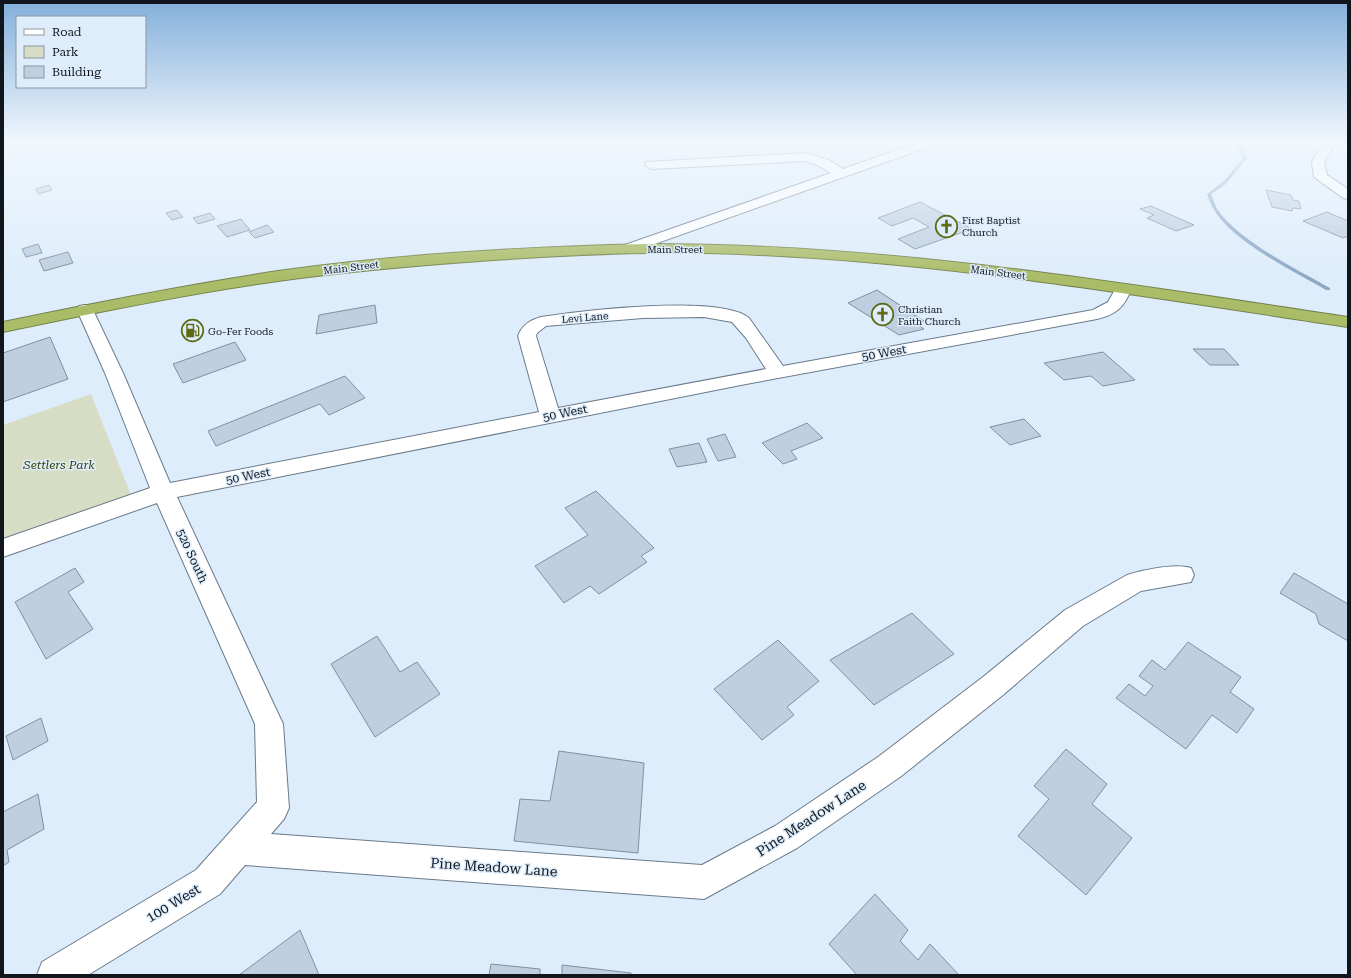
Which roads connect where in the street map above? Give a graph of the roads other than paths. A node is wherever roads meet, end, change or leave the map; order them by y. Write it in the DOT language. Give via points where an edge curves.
graph roads {
  1 [pos="805,186"];
  2 [pos="1334,186"];
  3 [pos="1348,195"];
  4 [pos="627,249"];
  5 [pos="1123,289"];
  6 [pos="86,310"];
  7 [pos="1348,322"];
  8 [pos="3,327"];
  9 [pos="778,372"];
  10 [pos="550,416"];
  11 [pos="163,492"];
  12 [pos="3,548"];
  13 [pos="1182,575"];
  14 [pos="273,808"];
  15 [pos="238,848"];
  16 [pos="55,975"];
  1 -- 4 [label="street"];
  2 -- 3 [label="street"];
  4 -- 5 [label="highway, Main Street" via="736,249 838,255 949,266"];
  4 -- 6 [label="highway, Main Street" via="540,252 371,265 259,279"];
  5 -- 7 [label="highway, Main Street"];
  5 -- 9 [label="street, 50 West" via="1118,303 1111,309 1097,314"];
  6 -- 8 [label="highway, Main Street"];
  6 -- 11 [label="street, 520 South"];
  9 -- 10 [label="street, 50 West"];
  9 -- 10 [label="street, Levi Lane" via="742,321 726,313 645,312 549,320 534,326 527,336"];
  10 -- 11 [label="street, 50 West"];
  11 -- 12 [label="street, 50 West"];
  11 -- 14 [label="street, 520 South" via="269,724"];
  13 -- 15 [label="street, Pine Meadow Lane" via="1136,582 1074,618 993,686 889,767 786,838 704,882"];
  14 -- 15 [label="street, 100 West"];
  15 -- 16 [label="street, 100 West" via="208,882"];
}
